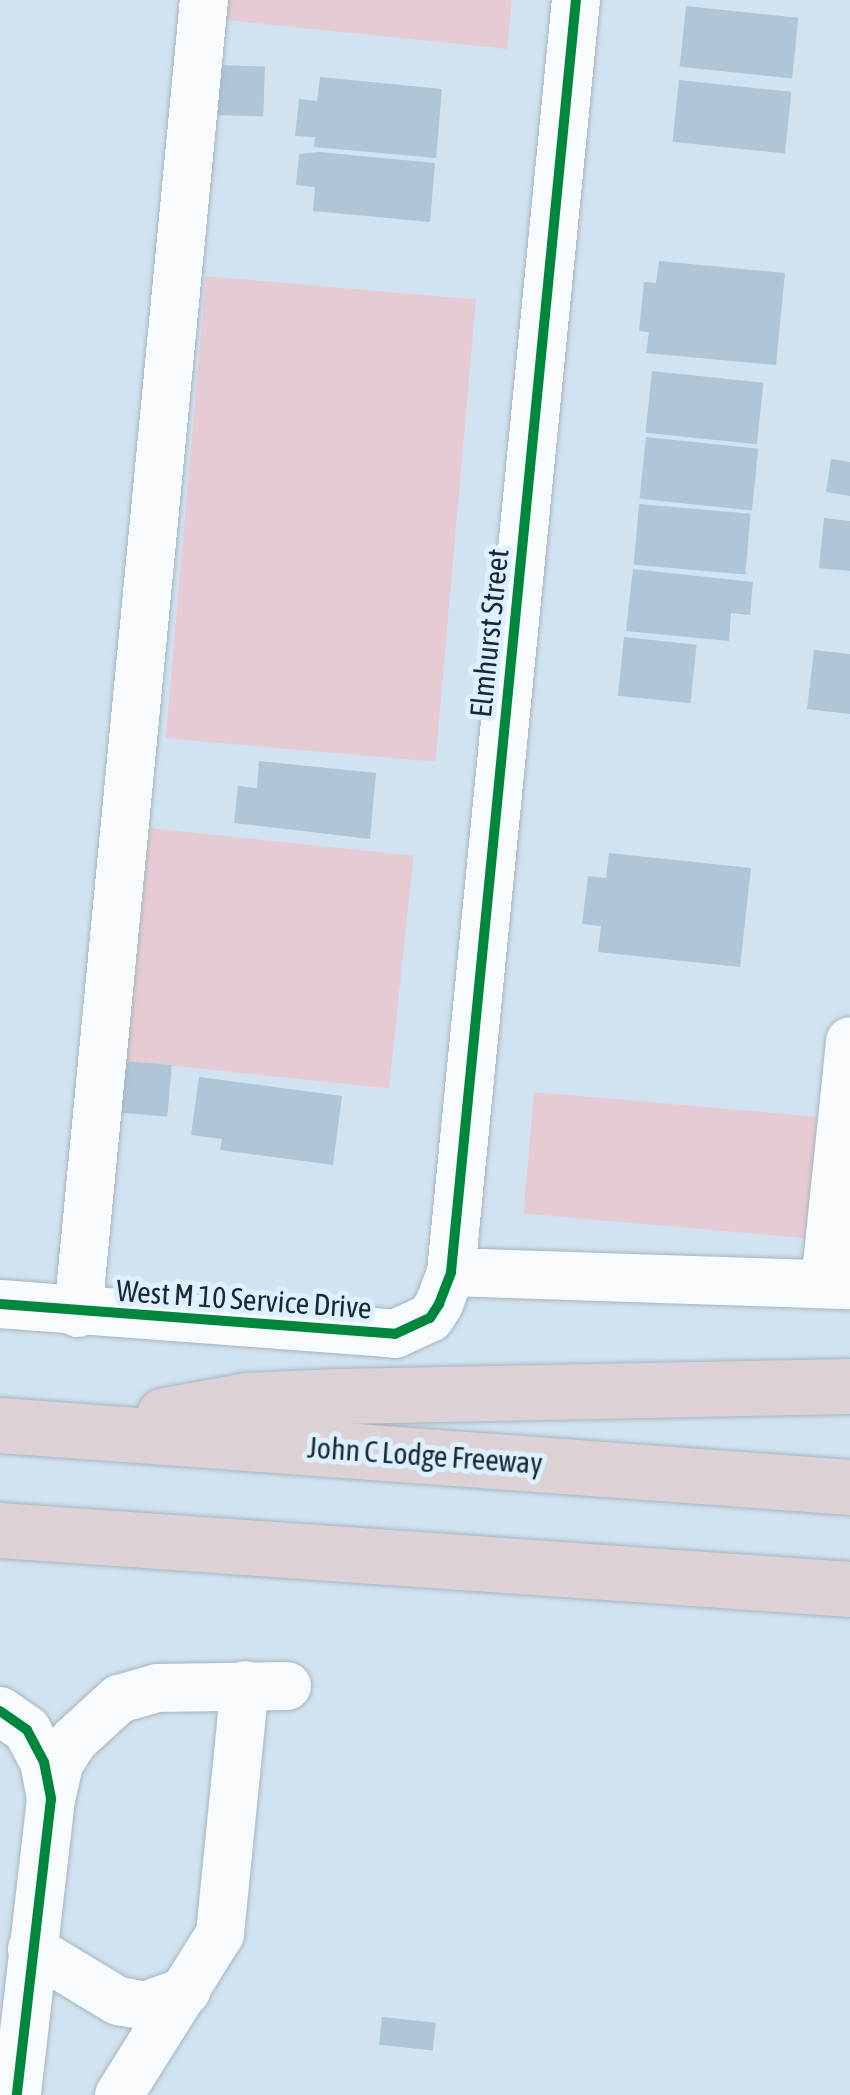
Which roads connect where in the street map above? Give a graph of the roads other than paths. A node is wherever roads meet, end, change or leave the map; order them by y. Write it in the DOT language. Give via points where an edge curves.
graph roads {
  1 [pos="204,0"];
  2 [pos="576,0"];
  3 [pos="850,1042"];
  4 [pos="451,1272"];
  5 [pos="838,1284"];
  6 [pos="0,1304"];
  7 [pos="78,1313"];
  8 [pos="850,1386"];
  9 [pos="0,1424"];
  10 [pos="82,1429"];
  11 [pos="850,1487"];
  12 [pos="0,1530"];
  13 [pos="850,1589"];
  14 [pos="0,1711"];
  15 [pos="52,1799"];
  16 [pos="32,1950"];
  17 [pos="186,1992"];
  18 [pos="17,2095"];
  19 [pos="119,2095"];
  1 -- 7 [label="street"];
  2 -- 4 [label="street, Elmhurst Street"];
  3 -- 5 [label="street"];
  4 -- 5 [label="street"];
  4 -- 7 [label="street, West M 10 Service Drive" via="430,1318 396,1334"];
  6 -- 7 [label="street, West M 10 Service Drive"];
  8 -- 10 [label="highway" via="247,1400"];
  9 -- 10 [label="highway, John C Lodge Freeway"];
  10 -- 11 [label="highway, John C Lodge Freeway"];
  12 -- 13 [label="highway"];
  14 -- 15 [label="street" via="26,1730 44,1762"];
  15 -- 16 [label="street"];
  15 -- 17 [label="street" via="59,1764 74,1740 119,1699 157,1688 266,1685 220,1934"];
  16 -- 17 [label="street" via="118,2001 145,2006"];
  16 -- 18 [label="street"];
  17 -- 19 [label="street"];
}
